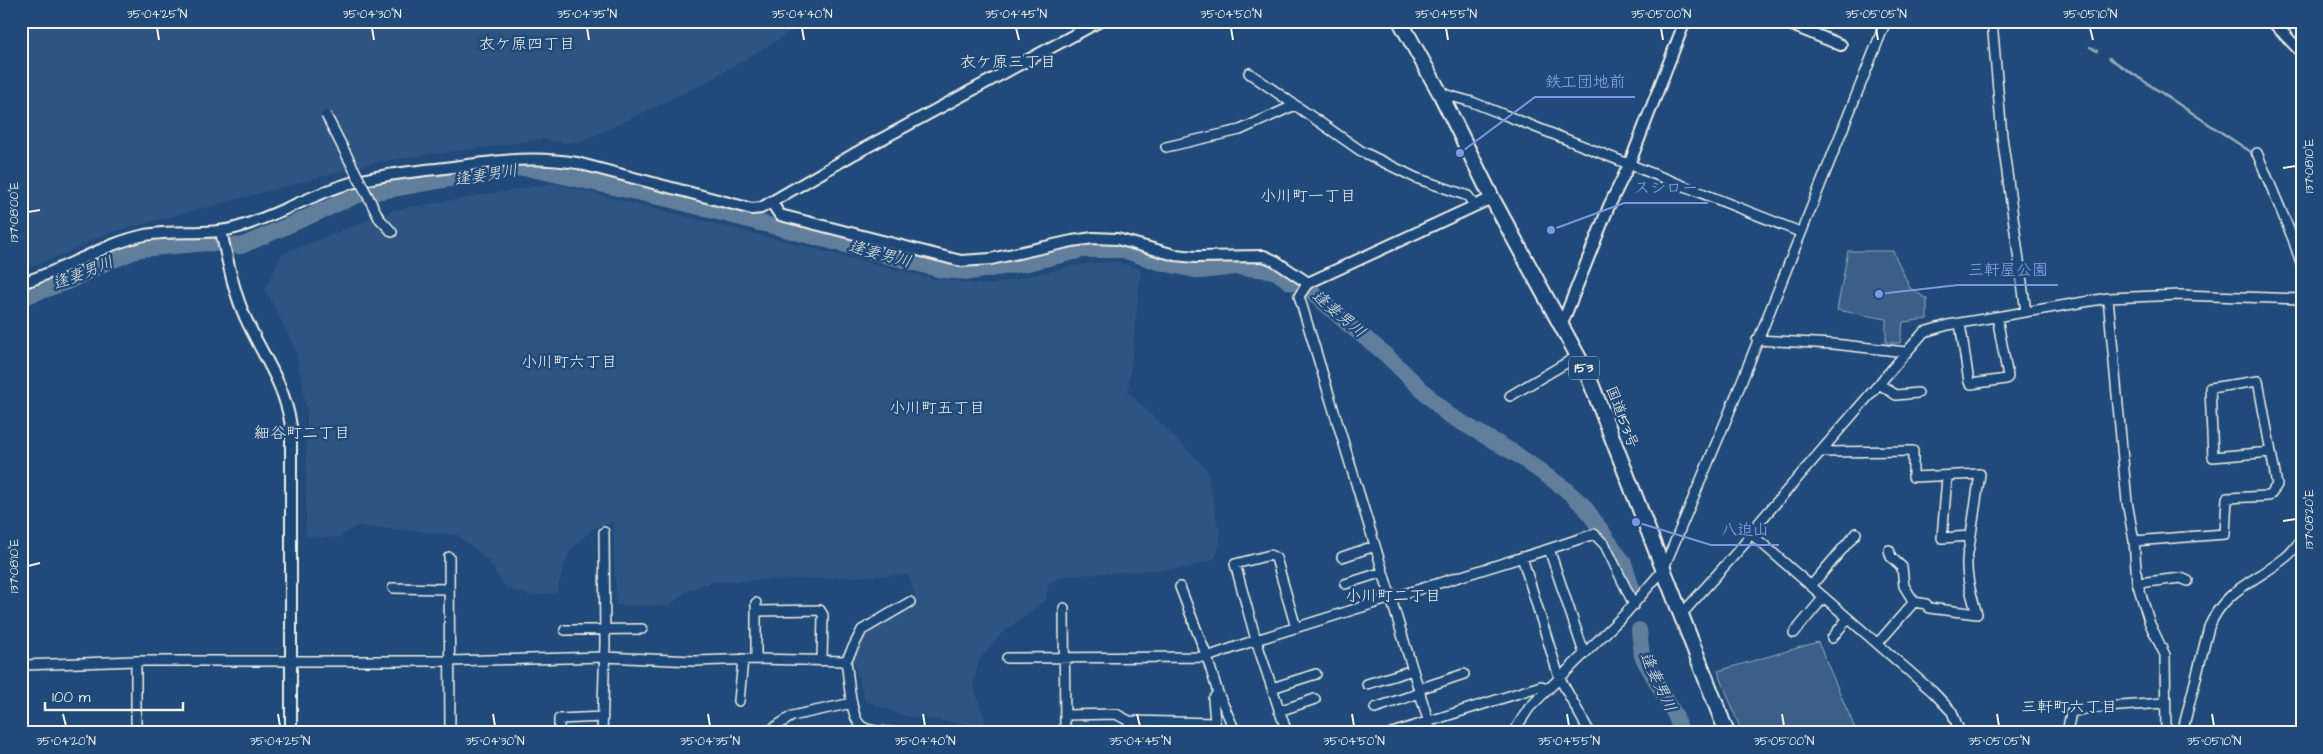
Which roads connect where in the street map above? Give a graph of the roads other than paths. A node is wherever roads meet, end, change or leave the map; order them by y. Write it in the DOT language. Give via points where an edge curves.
graph roads {
  1 [pos="1100,21"];
  2 [pos="1400,21"];
  3 [pos="1685,21"];
  4 [pos="1782,21"];
  5 [pos="1886,21"];
  6 [pos="1992,21"];
  7 [pos="2272,21"];
  8 [pos="1841,45"];
  9 [pos="2302,52"];
  10 [pos="1249,72"];
  11 [pos="1440,93"];
  12 [pos="1295,105"];
  13 [pos="326,115"];
  14 [pos="1166,147"];
  15 [pos="2257,153"];
  16 [pos="1629,164"];
  17 [pos="1492,198"];
  18 [pos="771,202"];
  19 [pos="1474,205"];
  20 [pos="392,232"];
  21 [pos="1800,232"];
  22 [pos="222,236"];
  23 [pos="2302,267"];
  24 [pos="21,283"];
  25 [pos="1308,283"];
  26 [pos="2108,298"];
  27 [pos="2302,299"];
  28 [pos="2026,312"];
  29 [pos="1997,317"];
  30 [pos="1960,323"];
  31 [pos="1562,324"];
  32 [pos="1757,340"];
  33 [pos="1906,352"];
  34 [pos="1578,356"];
  35 [pos="1879,384"];
  36 [pos="1918,393"];
  37 [pos="1510,396"];
  38 [pos="1820,452"];
  39 [pos="2271,452"];
  40 [pos="1948,477"];
  41 [pos="604,532"];
  42 [pos="1750,533"];
  43 [pos="1856,533"];
  44 [pos="1970,536"];
  45 [pos="2302,540"];
  46 [pos="2134,541"];
  47 [pos="1375,546"];
  48 [pos="1549,549"];
  49 [pos="1888,550"];
  50 [pos="449,557"];
  51 [pos="1342,557"];
  52 [pos="1522,557"];
  53 [pos="1663,570"];
  54 [pos="1382,572"];
  55 [pos="2188,581"];
  56 [pos="1344,584"];
  57 [pos="2138,584"];
  58 [pos="1811,586"];
  59 [pos="392,588"];
  60 [pos="1180,588"];
  61 [pos="449,589"];
  62 [pos="1824,597"];
  63 [pos="1391,600"];
  64 [pos="910,602"];
  65 [pos="1914,602"];
  66 [pos="1634,605"];
  67 [pos="1064,608"];
  68 [pos="1681,615"];
  69 [pos="1848,618"];
  70 [pos="1296,628"];
  71 [pos="565,630"];
  72 [pos="642,630"];
  73 [pos="604,631"];
  74 [pos="1794,633"];
  75 [pos="1832,638"];
  76 [pos="1256,640"];
  77 [pos="1878,643"];
  78 [pos="1584,653"];
  79 [pos="604,657"];
  80 [pos="1007,658"];
  81 [pos="1207,658"];
  82 [pos="743,659"];
  83 [pos="756,659"];
  84 [pos="1065,659"];
  85 [pos="822,660"];
  86 [pos="136,661"];
  87 [pos="291,661"];
  88 [pos="449,661"];
  89 [pos="846,661"];
  90 [pos="24,665"];
  91 [pos="1413,670"];
  92 [pos="1316,674"];
  93 [pos="1464,674"];
  94 [pos="1560,677"];
  95 [pos="1367,684"];
  96 [pos="1272,688"];
  97 [pos="1548,688"];
  98 [pos="1420,691"];
  99 [pos="1218,693"];
  100 [pos="1315,700"];
  101 [pos="739,701"];
  102 [pos="852,703"];
  103 [pos="2165,703"];
  104 [pos="1375,708"];
  105 [pos="1279,711"];
  106 [pos="1065,715"];
  107 [pos="603,717"];
  108 [pos="1429,721"];
  109 [pos="1215,722"];
  110 [pos="136,733"];
  111 [pos="292,733"];
  112 [pos="450,733"];
  113 [pos="560,733"];
  114 [pos="602,733"];
  115 [pos="766,733"];
  116 [pos="898,733"];
  117 [pos="1064,733"];
  118 [pos="1216,733"];
  119 [pos="1238,733"];
  120 [pos="1287,733"];
  121 [pos="1392,733"];
  122 [pos="1432,733"];
  123 [pos="1513,733"];
  124 [pos="1590,733"];
  125 [pos="1727,733"];
  126 [pos="1960,733"];
  127 [pos="2067,733"];
  128 [pos="2166,733"];
  129 [pos="2182,733"];
  1 -- 18 [label="street"];
  2 -- 11 [label="highway, 国道153号 / 153"];
  3 -- 16 [label="street"];
  4 -- 8 [label="street"];
  5 -- 21 [label="street"];
  6 -- 28 [label="street" via="2002,136"];
  7 -- 9 [label="street"];
  10 -- 12 [label="street"];
  11 -- 16 [label="street" via="1472,102"];
  11 -- 17 [label="highway, 国道153号 / 153"];
  12 -- 14 [label="street" via="1240,130"];
  12 -- 19 [label="street" via="1361,151 1416,178 1468,196"];
  13 -- 20 [label="street, bridge" via="379,218"];
  15 -- 23 [label="street"];
  16 -- 21 [label="street"];
  16 -- 31 [label="street"];
  17 -- 19 [label="street"];
  17 -- 31 [label="highway, 国道153号 / 153"];
  18 -- 22 [label="street" via="752,209 577,163 522,158 394,173 362,180"];
  18 -- 25 [label="street" via="780,215 952,259 991,259 1072,240 1117,239 1175,255 1264,256"];
  19 -- 25 [label="street"];
  21 -- 32 [label="street"];
  22 -- 24 [label="street" via="169,231 145,235"];
  22 -- 87 [label="street" via="245,317 282,389 291,426"];
  25 -- 47 [label="street" via="1299,296"];
  26 -- 27 [label="street" via="2180,295"];
  26 -- 28 [label="street"];
  26 -- 46 [label="street" via="2126,502"];
  28 -- 29 [label="street"];
  29 -- 30 [label="street"];
  29 -- 30 [label="street" via="2006,379 1968,382"];
  30 -- 33 [label="street" via="1924,332"];
  31 -- 34 [label="highway, 国道153号 / 153"];
  32 -- 33 [label="street"];
  32 -- 53 [label="street"];
  33 -- 35 [label="street"];
  34 -- 37 [label="street"];
  34 -- 53 [label="highway, 国道153号 / 153"];
  35 -- 36 [label="street" via="1896,395"];
  35 -- 38 [label="street"];
  38 -- 40 [label="street" via="1913,451 1913,477"];
  38 -- 42 [label="street"];
  39 -- 39 [label="street" via="2213,456 2210,388 2258,382"];
  39 -- 46 [label="street" via="2276,486 2269,496 2227,498 2225,534"];
  40 -- 44 [label="street" via="1942,538"];
  40 -- 44 [label="street" via="1980,474"];
  41 -- 73 [label="street"];
  42 -- 58 [label="street"];
  42 -- 68 [label="street" via="1745,543"];
  43 -- 58 [label="street"];
  44 -- 65 [label="street" via="1966,557 1977,614 1929,608 1926,604"];
  45 -- 129 [label="street" via="2287,557 2237,589 2214,615"];
  46 -- 57 [label="street"];
  47 -- 51 [label="street"];
  47 -- 54 [label="street"];
  48 -- 52 [label="street"];
  48 -- 66 [label="street" via="1594,534 1605,545"];
  48 -- 78 [label="street"];
  49 -- 65 [label="street" via="1902,567 1904,586"];
  50 -- 61 [label="street"];
  52 -- 63 [label="street"];
  52 -- 94 [label="street"];
  53 -- 66 [label="street"];
  53 -- 68 [label="highway, 国道153号 / 153"];
  54 -- 56 [label="street"];
  54 -- 63 [label="street"];
  55 -- 57 [label="street" via="2181,578"];
  57 -- 103 [label="street" via="2150,624 2165,655"];
  58 -- 62 [label="street"];
  59 -- 61 [label="street"];
  60 -- 81 [label="street"];
  61 -- 88 [label="street"];
  62 -- 69 [label="street"];
  62 -- 74 [label="street"];
  63 -- 70 [label="street"];
  63 -- 91 [label="street"];
  64 -- 89 [label="street" via="862,630"];
  65 -- 77 [label="street"];
  66 -- 78 [label="street"];
  67 -- 84 [label="street"];
  68 -- 125 [label="highway, 国道153号 / 153"];
  69 -- 75 [label="street"];
  69 -- 77 [label="street"];
  70 -- 76 [label="street"];
  70 -- 76 [label="street" via="1276,558 1270,555 1235,564"];
  71 -- 73 [label="street"];
  72 -- 73 [label="street"];
  73 -- 79 [label="street"];
  76 -- 81 [label="street"];
  76 -- 96 [label="street"];
  77 -- 126 [label="street" via="1952,712"];
  78 -- 94 [label="street"];
  79 -- 82 [label="street" via="695,661"];
  79 -- 88 [label="street"];
  79 -- 107 [label="street"];
  80 -- 84 [label="street"];
  81 -- 84 [label="street"];
  81 -- 99 [label="street"];
  82 -- 83 [label="street"];
  82 -- 101 [label="street"];
  83 -- 85 [label="street"];
  83 -- 85 [label="street" via="756,607 820,610 823,615"];
  84 -- 106 [label="street"];
  85 -- 89 [label="street"];
  86 -- 87 [label="street"];
  86 -- 90 [label="street"];
  86 -- 110 [label="street"];
  87 -- 88 [label="street"];
  87 -- 111 [label="street"];
  88 -- 112 [label="street"];
  89 -- 102 [label="street"];
  91 -- 95 [label="street"];
  91 -- 98 [label="street"];
  92 -- 96 [label="street"];
  93 -- 98 [label="street"];
  94 -- 97 [label="street"];
  94 -- 124 [label="street"];
  96 -- 105 [label="street"];
  97 -- 108 [label="street" via="1541,686"];
  97 -- 123 [label="street" via="1528,708"];
  98 -- 104 [label="street"];
  98 -- 108 [label="street"];
  99 -- 109 [label="street" via="1213,698"];
  99 -- 119 [label="street"];
  100 -- 105 [label="street"];
  102 -- 115 [label="street" via="792,716"];
  102 -- 116 [label="street" via="856,723 864,728"];
  103 -- 127 [label="street" via="2071,712"];
  103 -- 128 [label="street"];
  105 -- 120 [label="street"];
  106 -- 109 [label="street" via="1116,714 1129,721"];
  106 -- 117 [label="street"];
  107 -- 113 [label="street" via="559,719"];
  107 -- 114 [label="street"];
  108 -- 121 [label="street"];
  108 -- 122 [label="street"];
  109 -- 118 [label="street"];
}
